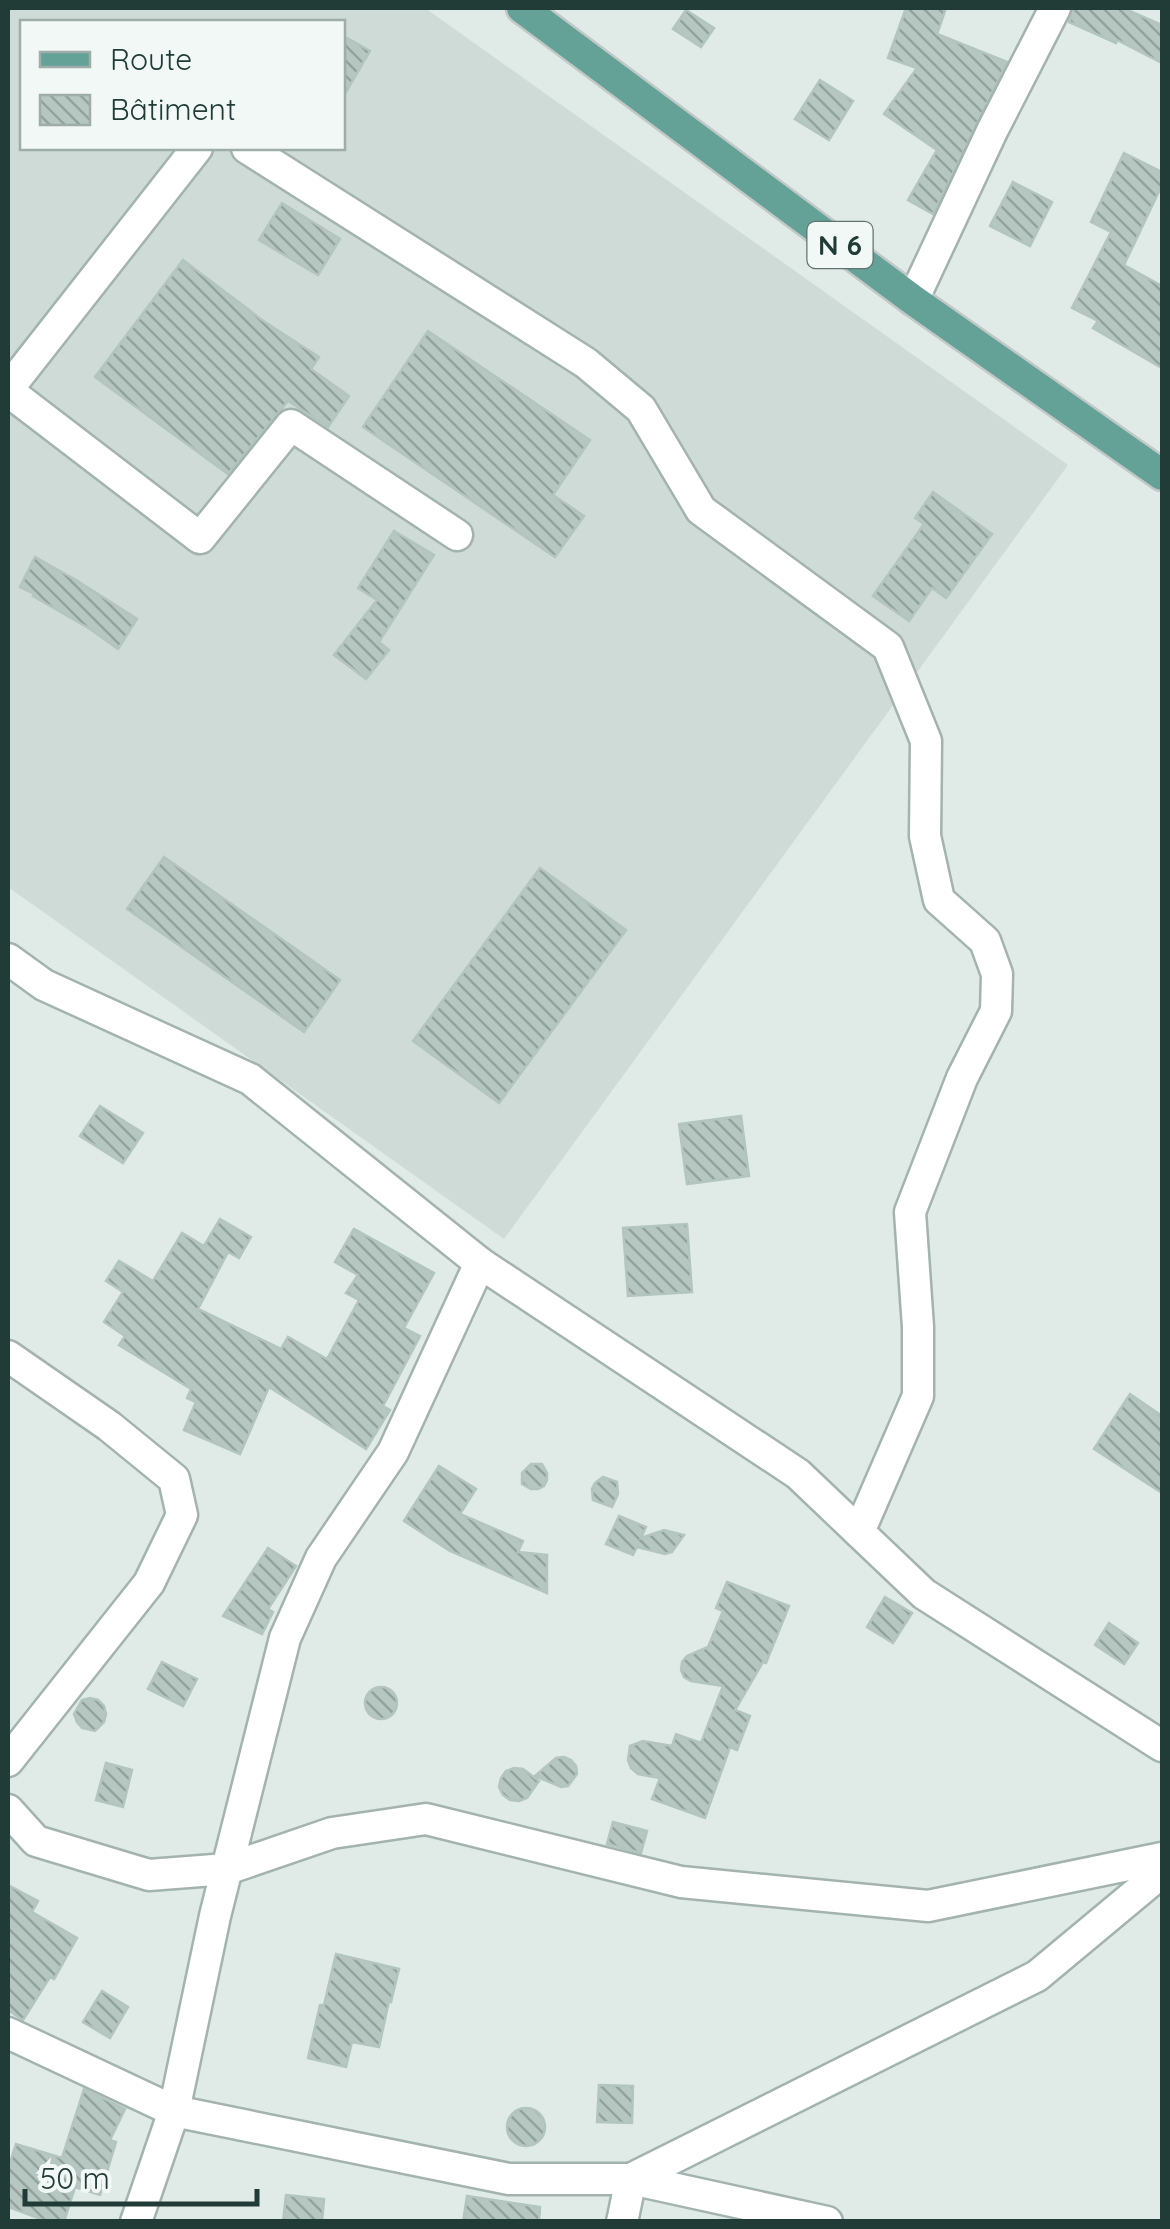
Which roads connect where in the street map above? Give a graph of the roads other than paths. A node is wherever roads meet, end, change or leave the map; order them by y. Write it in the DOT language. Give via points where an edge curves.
graph roads {
  1 [pos="522,8"];
  2 [pos="1055,8"];
  3 [pos="195,150"];
  4 [pos="250,150"];
  5 [pos="913,300"];
  6 [pos="8,390"];
  7 [pos="1162,475"];
  8 [pos="457,535"];
  9 [pos="8,959"];
  10 [pos="480,1264"];
  11 [pos="8,1356"];
  12 [pos="858,1532"];
  13 [pos="1162,1746"];
  14 [pos="8,1761"];
  15 [pos="8,1810"];
  16 [pos="1162,1858"];
  17 [pos="227,1869"];
  18 [pos="1162,1872"];
  19 [pos="8,2033"];
  20 [pos="174,2111"];
  21 [pos="631,2179"];
  22 [pos="136,2222"];
  23 [pos="622,2222"];
  24 [pos="827,2222"];
  1 -- 5 [label="main road, N 6"];
  2 -- 5 [label="street"];
  3 -- 6 [label="street"];
  4 -- 12 [label="street" via="586,363 642,410 701,510 888,647 926,741 925,836 939,900 984,941 997,974 996,1011 910,1212 918,1396"];
  5 -- 7 [label="main road, N 6"];
  6 -- 8 [label="street" via="200,538 291,426"];
  9 -- 10 [label="street" via="44,985 250,1079"];
  10 -- 12 [label="street" via="798,1474"];
  10 -- 17 [label="street" via="393,1452 321,1558 285,1638"];
  11 -- 14 [label="street" via="174,1478 182,1515 149,1583"];
  12 -- 13 [label="street" via="924,1594"];
  15 -- 17 [label="street" via="36,1840 149,1875"];
  16 -- 17 [label="street" via="928,1906 682,1882 426,1819 332,1833"];
  17 -- 20 [label="street"];
  18 -- 21 [label="street" via="1037,1976"];
  19 -- 20 [label="street"];
  20 -- 21 [label="street" via="509,2180"];
  20 -- 22 [label="street"];
  21 -- 23 [label="street"];
  21 -- 24 [label="street"];
}
